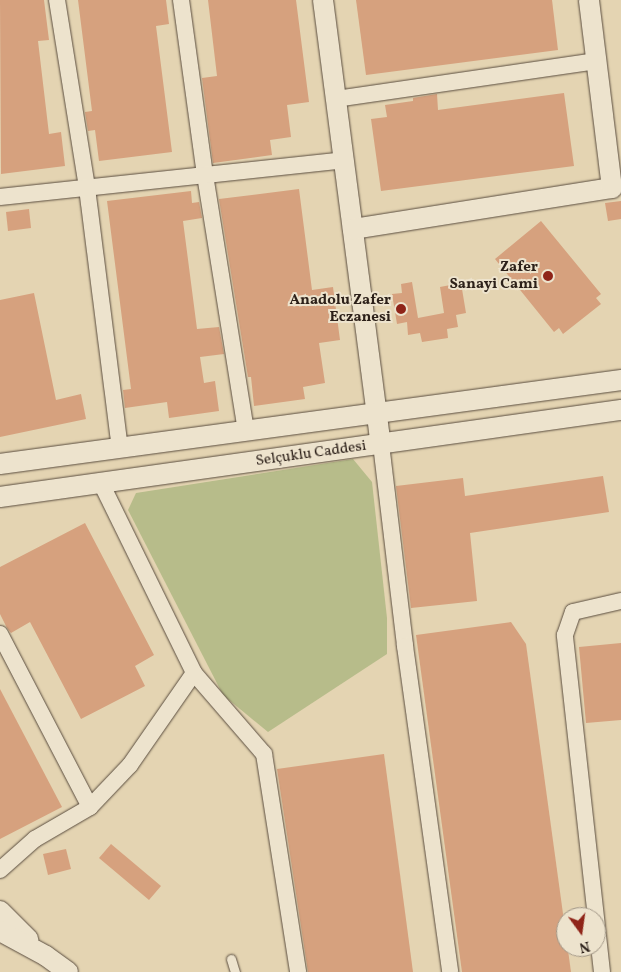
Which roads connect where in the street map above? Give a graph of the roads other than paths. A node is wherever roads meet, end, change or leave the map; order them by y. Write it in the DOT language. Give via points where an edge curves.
graph roads {
  1 [pos="57,0"];
  2 [pos="181,0"];
  3 [pos="323,0"];
  4 [pos="589,0"];
  5 [pos="596,61"];
  6 [pos="336,99"];
  7 [pos="345,160"];
  8 [pos="205,175"];
  9 [pos="617,187"];
  10 [pos="87,188"];
  11 [pos="0,197"];
  12 [pos="353,229"];
  13 [pos="621,380"];
  14 [pos="621,410"];
  15 [pos="378,413"];
  16 [pos="246,431"];
  17 [pos="381,444"];
  18 [pos="120,448"];
  19 [pos="0,464"];
  20 [pos="101,483"];
  21 [pos="0,497"];
  22 [pos="621,601"];
  23 [pos="0,634"];
  24 [pos="194,673"];
  25 [pos="90,807"];
  26 [pos="0,870"];
  27 [pos="0,911"];
  28 [pos="0,931"];
  29 [pos="46,956"];
  30 [pos="231,959"];
  31 [pos="68,972"];
  32 [pos="235,972"];
  33 [pos="298,972"];
  34 [pos="450,972"];
  35 [pos="602,972"];
  1 -- 10 [label="street"];
  2 -- 8 [label="street"];
  3 -- 6 [label="street"];
  4 -- 5 [label="street"];
  5 -- 6 [label="street"];
  5 -- 9 [label="street"];
  6 -- 7 [label="street"];
  7 -- 8 [label="street"];
  7 -- 12 [label="street"];
  8 -- 10 [label="street"];
  8 -- 16 [label="street"];
  9 -- 12 [label="street"];
  10 -- 11 [label="street"];
  10 -- 18 [label="street"];
  12 -- 15 [label="street"];
  13 -- 15 [label="street, Selçuklu Caddesi"];
  14 -- 17 [label="street, Selçuklu Caddesi"];
  15 -- 16 [label="street, Selçuklu Caddesi"];
  15 -- 17 [label="street"];
  16 -- 18 [label="street, Selçuklu Caddesi"];
  17 -- 20 [label="street, Selçuklu Caddesi"];
  17 -- 34 [label="street"];
  18 -- 19 [label="street, Selçuklu Caddesi"];
  20 -- 21 [label="street, Selçuklu Caddesi"];
  20 -- 24 [label="street"];
  22 -- 35 [label="street" via="573,612 565,635"];
  23 -- 25 [label="street"];
  24 -- 25 [label="street" via="130,765"];
  24 -- 33 [label="street" via="264,754"];
  25 -- 26 [label="street" via="35,840"];
  27 -- 29 [label="street"];
  28 -- 29 [label="street"];
  29 -- 31 [label="street"];
  30 -- 32 [label="lane"];
}
